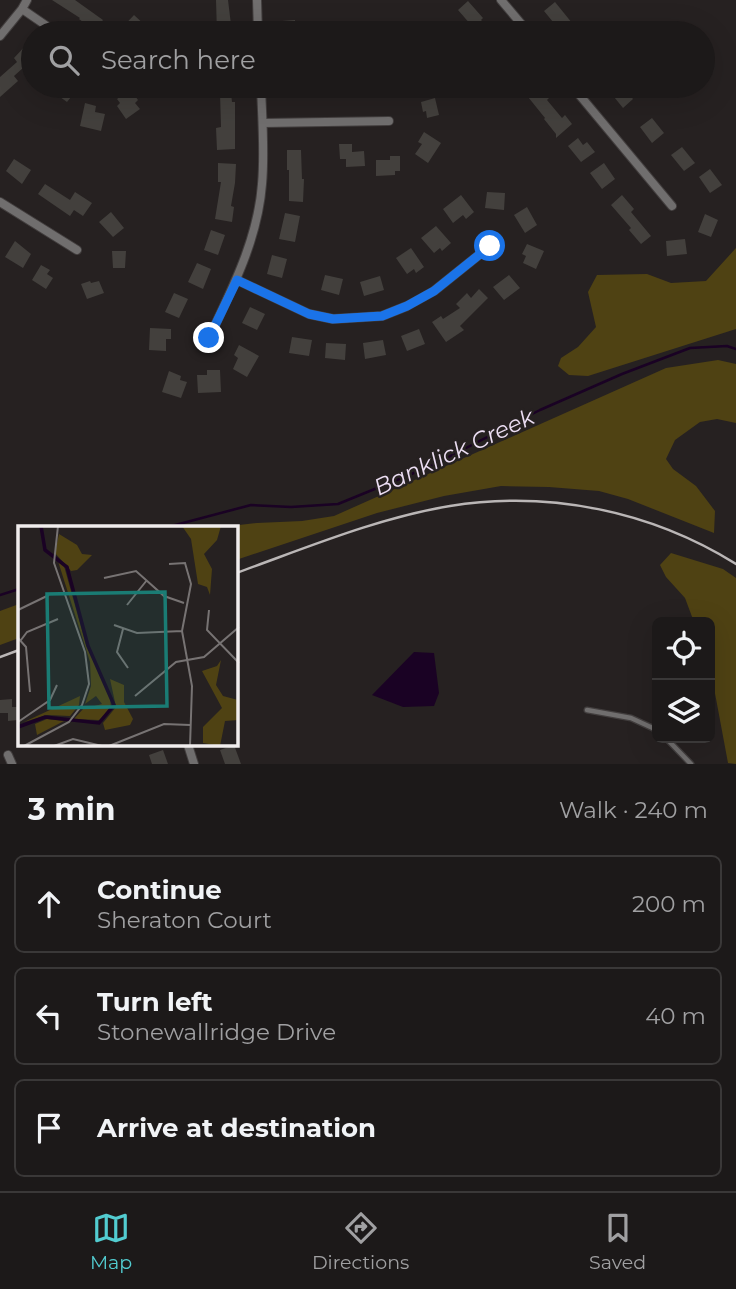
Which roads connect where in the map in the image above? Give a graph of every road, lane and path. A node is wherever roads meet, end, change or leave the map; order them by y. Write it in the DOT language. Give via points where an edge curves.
graph roads {
  1 [pos="27,0"];
  2 [pos="257,0"];
  3 [pos="501,0"];
  4 [pos="22,9"];
  5 [pos="40,21"];
  6 [pos="258,21"];
  7 [pos="518,21"];
  8 [pos="0,36"];
  9 [pos="261,98"];
  10 [pos="582,98"];
  11 [pos="389,121"];
  12 [pos="262,123"];
  13 [pos="0,202"];
  14 [pos="672,206"];
  15 [pos="490,246"];
  16 [pos="77,250"];
  17 [pos="237,280"];
  18 [pos="209,338"];
  19 [pos="587,710"];
  20 [pos="652,728"];
  21 [pos="671,743"];
  22 [pos="188,746"];
  23 [pos="8,755"];
  24 [pos="12,764"];
  25 [pos="194,764"];
  26 [pos="691,764"];
  1 -- 4 [label="street"];
  2 -- 6 [label="street"];
  3 -- 7 [label="street"];
  4 -- 5 [label="street"];
  4 -- 8 [label="street"];
  9 -- 12 [label="street"];
  10 -- 14 [label="street"];
  11 -- 12 [label="street"];
  12 -- 17 [label="street" via="259,209"];
  13 -- 16 [label="street"];
  15 -- 17 [label="street" via="434,291 382,316 333,319 309,314"];
  17 -- 18 [label="street"];
  19 -- 20 [label="lane" via="631,718"];
  21 -- 26 [label="lane"];
  22 -- 25 [label="street"];
  23 -- 24 [label="street"];
}
